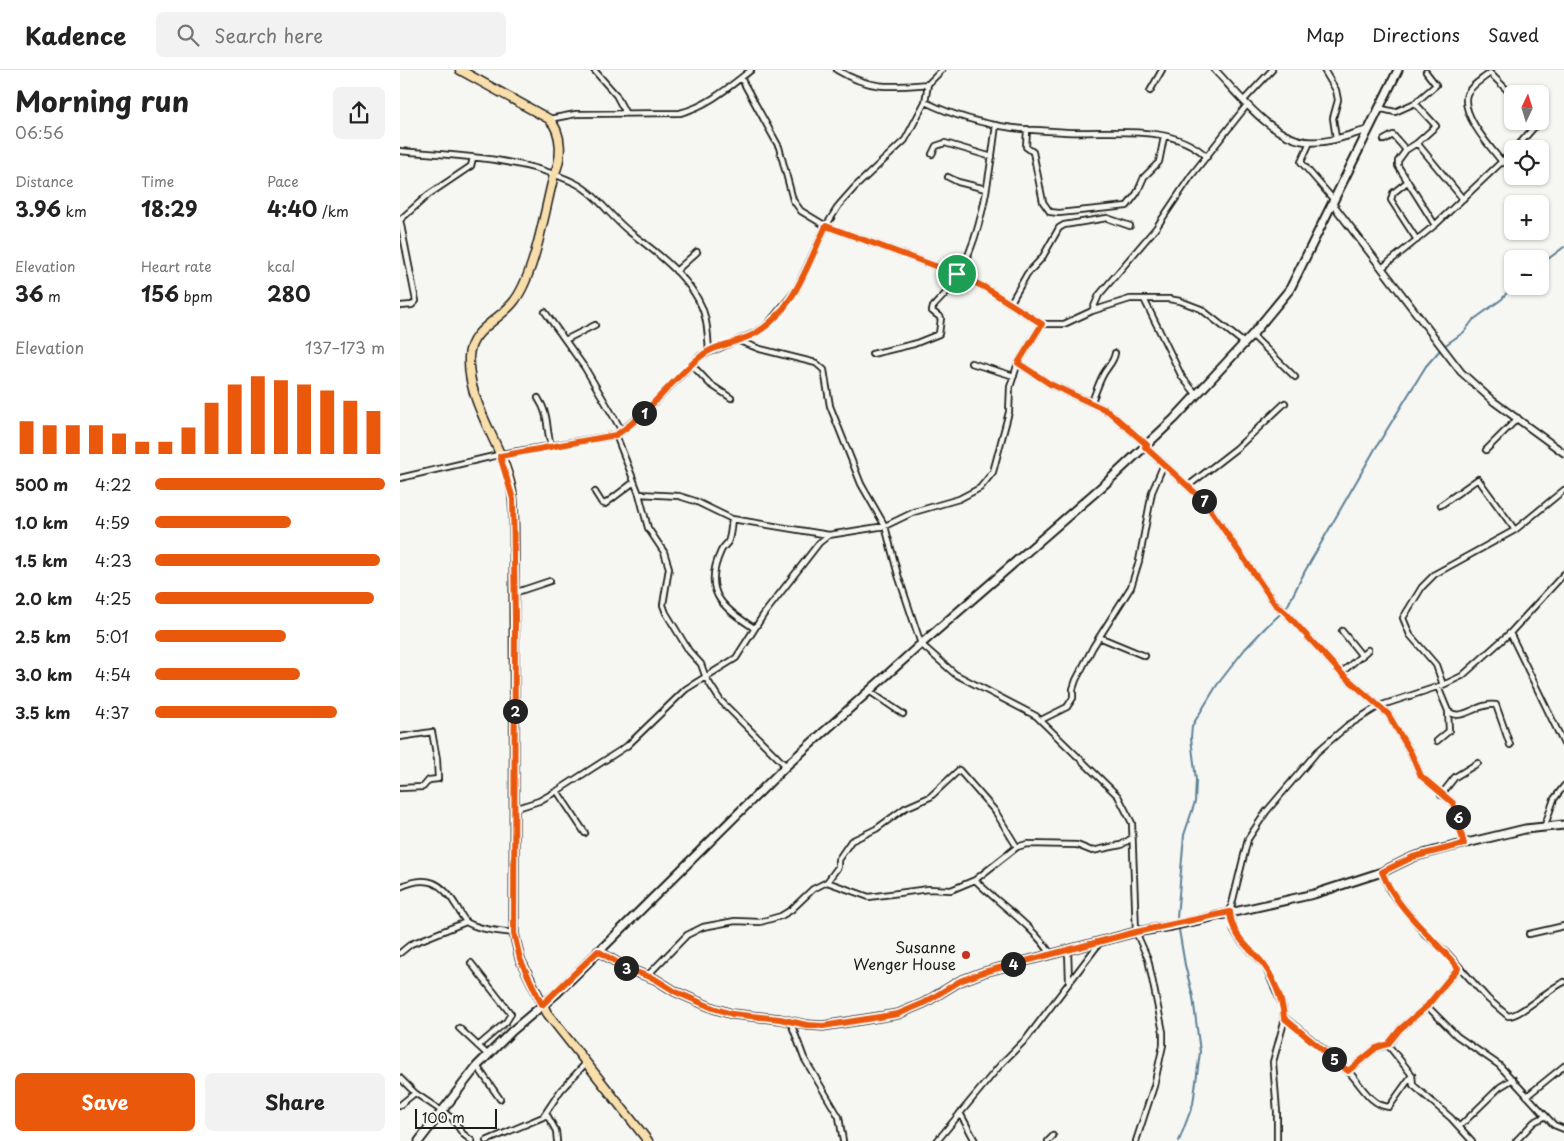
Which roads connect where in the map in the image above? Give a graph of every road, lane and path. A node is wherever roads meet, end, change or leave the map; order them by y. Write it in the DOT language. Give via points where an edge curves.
graph roads {
  1 [pos="460,70"];
  2 [pos="594,70"];
  3 [pos="751,70"];
  4 [pos="837,70"];
  5 [pos="942,70"];
  6 [pos="1162,70"];
  7 [pos="1215,70"];
  8 [pos="1272,70"];
  9 [pos="1324,70"];
  10 [pos="1398,70"];
  11 [pos="1426,72"];
  12 [pos="741,78"];
  13 [pos="928,84"];
  14 [pos="1504,87"];
  15 [pos="1150,92"];
  16 [pos="925,102"];
  17 [pos="1246,102"];
  18 [pos="1415,103"];
  19 [pos="1378,108"];
  20 [pos="625,112"];
  21 [pos="549,118"];
  22 [pos="996,125"];
  23 [pos="1027,129"];
  24 [pos="1367,130"];
  25 [pos="1532,130"];
  26 [pos="1164,137"];
  27 [pos="1336,138"];
  28 [pos="1384,140"];
  29 [pos="1523,140"];
  30 [pos="1310,142"];
  31 [pos="1417,143"];
  32 [pos="1406,150"];
  33 [pos="400,151"];
  34 [pos="932,154"];
  35 [pos="992,157"];
  36 [pos="1206,157"];
  37 [pos="473,158"];
  38 [pos="1502,163"];
  39 [pos="554,175"];
  40 [pos="948,177"];
  41 [pos="1407,182"];
  42 [pos="986,189"];
  43 [pos="1463,199"];
  44 [pos="1333,201"];
  45 [pos="400,220"];
  46 [pos="1436,225"];
  47 [pos="826,226"];
  48 [pos="1130,226"];
  49 [pos="1417,240"];
  50 [pos="698,252"];
  51 [pos="1383,267"];
  52 [pos="676,270"];
  53 [pos="957,274"];
  54 [pos="1144,299"];
  55 [pos="1010,304"];
  56 [pos="400,306"];
  57 [pos="1092,311"];
  58 [pos="545,312"];
  59 [pos="595,324"];
  60 [pos="1042,324"];
  61 [pos="1252,335"];
  62 [pos="565,340"];
  63 [pos="739,341"];
  64 [pos="1244,343"];
  65 [pos="709,351"];
  66 [pos="1115,353"];
  67 [pos="872,354"];
  68 [pos="971,363"];
  69 [pos="1018,363"];
  70 [pos="692,365"];
  71 [pos="1014,376"];
  72 [pos="1295,378"];
  73 [pos="1197,395"];
  74 [pos="538,398"];
  75 [pos="731,398"];
  76 [pos="1091,402"];
  77 [pos="1285,403"];
  78 [pos="1518,418"];
  79 [pos="622,431"];
  80 [pos="616,435"];
  81 [pos="551,445"];
  82 [pos="1146,446"];
  83 [pos="1486,450"];
  84 [pos="1564,453"];
  85 [pos="500,456"];
  86 [pos="1164,464"];
  87 [pos="400,478"];
  88 [pos="634,482"];
  89 [pos="1188,486"];
  90 [pos="1564,490"];
  91 [pos="595,492"];
  92 [pos="639,494"];
  93 [pos="1442,505"];
  94 [pos="732,519"];
  95 [pos="884,526"];
  96 [pos="1514,530"];
  97 [pos="829,534"];
  98 [pos="1564,574"];
  99 [pos="550,581"];
  100 [pos="514,593"];
  101 [pos="754,628"];
  102 [pos="1342,631"];
  103 [pos="1510,633"];
  104 [pos="1099,637"];
  105 [pos="921,644"];
  106 [pos="1368,650"];
  107 [pos="1145,656"];
  108 [pos="1362,656"];
  109 [pos="1341,673"];
  110 [pos="706,678"];
  111 [pos="1441,686"];
  112 [pos="869,691"];
  113 [pos="1379,706"];
  114 [pos="1448,711"];
  115 [pos="903,714"];
  116 [pos="1041,720"];
  117 [pos="400,737"];
  118 [pos="1437,741"];
  119 [pos="1564,744"];
  120 [pos="1510,745"];
  121 [pos="1478,763"];
  122 [pos="786,766"];
  123 [pos="1564,786"];
  124 [pos="400,788"];
  125 [pos="557,791"];
  126 [pos="1441,794"];
  127 [pos="514,809"];
  128 [pos="1544,825"];
  129 [pos="1564,825"];
  130 [pos="585,833"];
  131 [pos="1132,838"];
  132 [pos="1464,844"];
  133 [pos="1017,847"];
  134 [pos="1382,872"];
  135 [pos="975,880"];
  136 [pos="828,882"];
  137 [pos="400,887"];
  138 [pos="1230,912"];
  139 [pos="466,922"];
  140 [pos="1564,926"];
  141 [pos="1136,932"];
  142 [pos="514,933"];
  143 [pos="1529,934"];
  144 [pos="1101,941"];
  145 [pos="400,948"];
  146 [pos="407,948"];
  147 [pos="1068,950"];
  148 [pos="598,951"];
  149 [pos="400,953"];
  150 [pos="1051,954"];
  151 [pos="471,963"];
  152 [pos="1458,968"];
  153 [pos="647,976"];
  154 [pos="1069,982"];
  155 [pos="1564,982"];
  156 [pos="542,1005"];
  157 [pos="1427,1006"];
  158 [pos="1284,1018"];
  159 [pos="506,1022"];
  160 [pos="791,1023"];
  161 [pos="459,1028"];
  162 [pos="512,1031"];
  163 [pos="1388,1044"];
  164 [pos="478,1046"];
  165 [pos="488,1055"];
  166 [pos="586,1063"];
  167 [pos="477,1066"];
  168 [pos="1564,1066"];
  169 [pos="1348,1071"];
  170 [pos="1412,1075"];
  171 [pos="400,1078"];
  172 [pos="1513,1079"];
  173 [pos="415,1093"];
  174 [pos="1527,1096"];
  175 [pos="500,1099"];
  176 [pos="400,1105"];
  177 [pos="441,1110"];
  178 [pos="546,1113"];
  179 [pos="960,1113"];
  180 [pos="1546,1116"];
  181 [pos="1460,1126"];
  182 [pos="1564,1129"];
  183 [pos="1053,1136"];
  184 [pos="419,1141"];
  185 [pos="472,1141"];
  186 [pos="486,1141"];
  187 [pos="557,1141"];
  188 [pos="648,1141"];
  189 [pos="843,1141"];
  190 [pos="937,1141"];
  191 [pos="975,1141"];
  192 [pos="1048,1141"];
  193 [pos="1136,1141"];
  194 [pos="1277,1141"];
  195 [pos="1472,1141"];
  196 [pos="1516,1141"];
  1 -- 21 [label="main road"];
  2 -- 20 [label="street" via="616,94"];
  3 -- 12 [label="street"];
  4 -- 13 [label="street" via="854,80 876,86"];
  5 -- 13 [label="street"];
  6 -- 15 [label="street"];
  7 -- 17 [label="street"];
  8 -- 17 [label="street"];
  9 -- 27 [label="street" via="1338,100 1333,118"];
  10 -- 19 [label="main road"];
  11 -- 18 [label="street" via="1436,85"];
  12 -- 20 [label="street" via="694,110"];
  12 -- 47 [label="street" via="779,147 793,200 801,211"];
  13 -- 16 [label="street"];
  14 -- 38 [label="street" via="1490,73 1467,94 1466,103 1478,130"];
  16 -- 22 [label="street" via="963,117"];
  16 -- 47 [label="street" via="905,140 855,187"];
  17 -- 30 [label="street" via="1280,132"];
  17 -- 36 [label="street"];
  18 -- 19 [label="street" via="1394,112"];
  18 -- 31 [label="street" via="1436,126"];
  19 -- 24 [label="main road"];
  20 -- 21 [label="street"];
  21 -- 39 [label="main road" via="554,123 558,138 558,165"];
  22 -- 23 [label="street"];
  22 -- 35 [label="street"];
  23 -- 26 [label="street" via="1113,131"];
  23 -- 26 [label="street" via="1026,147 1033,152 1043,202 1050,212 1059,213 1126,206 1144,177 1159,162"];
  24 -- 27 [label="street"];
  24 -- 44 [label="main road"];
  25 -- 29 [label="street"];
  26 -- 36 [label="street" via="1185,143"];
  27 -- 30 [label="street"];
  28 -- 32 [label="street" via="1394,136"];
  30 -- 44 [label="street" via="1301,162"];
  31 -- 32 [label="street"];
  31 -- 43 [label="street"];
  32 -- 41 [label="street" via="1398,161"];
  33 -- 37 [label="street"];
  34 -- 35 [label="street" via="936,146 945,143"];
  35 -- 42 [label="street"];
  36 -- 57 [label="street" via="1158,225 1099,295"];
  37 -- 39 [label="street" via="520,165"];
  37 -- 45 [label="street" via="471,166 428,194"];
  38 -- 43 [label="street"];
  39 -- 52 [label="street" via="593,195 619,224"];
  39 -- 85 [label="main road" via="520,293 483,329 470,348 475,394"];
  40 -- 42 [label="street"];
  41 -- 46 [label="street"];
  41 -- 49 [label="street" via="1397,189 1391,200"];
  42 -- 53 [label="street" via="973,240"];
  43 -- 46 [label="street"];
  44 -- 51 [label="street"];
  44 -- 61 [label="main road" via="1290,290"];
  45 -- 56 [label="street" via="416,301 412,305"];
  46 -- 49 [label="street"];
  47 -- 53 [label="street"];
  47 -- 63 [label="street" via="796,290 781,310 766,326"];
  48 -- 55 [label="street" via="1107,218 1059,228"];
  49 -- 51 [label="street"];
  50 -- 52 [label="street"];
  51 -- 78 [label="street" via="1446,353 1477,387"];
  52 -- 65 [label="street" via="705,315"];
  53 -- 55 [label="street"];
  53 -- 67 [label="street" via="953,284 933,307 932,311 941,318 938,336"];
  54 -- 57 [label="street" via="1130,299"];
  54 -- 64 [label="street" via="1169,299 1192,305"];
  54 -- 73 [label="street" via="1182,377"];
  55 -- 60 [label="street"];
  57 -- 60 [label="street" via="1064,324"];
  58 -- 62 [label="street"];
  59 -- 62 [label="street"];
  60 -- 69 [label="street"];
  61 -- 64 [label="main road"];
  61 -- 72 [label="street"];
  62 -- 79 [label="street"];
  63 -- 65 [label="street"];
  63 -- 95 [label="street" via="760,350 816,363 824,370 830,406 861,484"];
  64 -- 73 [label="main road"];
  65 -- 70 [label="street"];
  66 -- 76 [label="street"];
  68 -- 71 [label="street"];
  69 -- 71 [label="street"];
  69 -- 76 [label="street" via="1050,384"];
  70 -- 75 [label="street" via="710,384"];
  70 -- 79 [label="street"];
  71 -- 95 [label="street" via="1008,400 1010,412 993,472 971,493 959,499 914,512"];
  73 -- 82 [label="main road"];
  74 -- 81 [label="street" via="547,414"];
  76 -- 82 [label="street" via="1108,411"];
  77 -- 89 [label="street" via="1237,448"];
  78 -- 83 [label="street"];
  78 -- 84 [label="street"];
  79 -- 80 [label="street"];
  80 -- 81 [label="street"];
  80 -- 88 [label="street"];
  81 -- 85 [label="street"];
  82 -- 86 [label="street"];
  82 -- 105 [label="main road"];
  85 -- 87 [label="street"];
  85 -- 100 [label="main road" via="513,499"];
  86 -- 89 [label="street"];
  86 -- 104 [label="street" via="1152,492 1131,587"];
  88 -- 91 [label="street" via="605,504"];
  88 -- 92 [label="street"];
  89 -- 109 [label="street" via="1205,502 1275,604"];
  90 -- 96 [label="street"];
  92 -- 94 [label="street" via="679,496"];
  92 -- 110 [label="street" via="648,528 664,552 669,568 663,605 689,651 701,664"];
  93 -- 96 [label="street" via="1478,479"];
  94 -- 97 [label="street"];
  94 -- 101 [label="street" via="727,544 720,552 712,576 714,589 722,604"];
  95 -- 97 [label="street"];
  95 -- 105 [label="street"];
  96 -- 111 [label="street" via="1434,574 1404,616 1408,630 1436,665"];
  97 -- 101 [label="street" via="818,543"];
  98 -- 103 [label="street"];
  99 -- 100 [label="street"];
  100 -- 127 [label="main road"];
  101 -- 110 [label="street" via="736,658"];
  102 -- 108 [label="street"];
  103 -- 111 [label="street" via="1462,676"];
  103 -- 119 [label="street"];
  104 -- 107 [label="street"];
  104 -- 116 [label="street" via="1076,680 1073,698 1067,707"];
  105 -- 112 [label="main road"];
  105 -- 116 [label="street" via="955,674"];
  106 -- 108 [label="street"];
  108 -- 109 [label="street"];
  109 -- 113 [label="street"];
  110 -- 122 [label="street" via="734,716"];
  110 -- 125 [label="street" via="686,689 627,746"];
  111 -- 113 [label="street"];
  111 -- 114 [label="street"];
  112 -- 115 [label="street"];
  112 -- 122 [label="main road"];
  113 -- 126 [label="street" via="1388,714 1404,740 1421,776"];
  113 -- 138 [label="street" via="1347,726 1317,752 1266,812 1248,840"];
  114 -- 118 [label="street" via="1449,731"];
  114 -- 120 [label="street" via="1455,715 1478,706 1496,705"];
  116 -- 131 [label="street" via="1118,796 1132,823"];
  117 -- 124 [label="street" via="432,732 438,770 438,779 428,780 422,787"];
  121 -- 126 [label="street" via="1455,777"];
  122 -- 148 [label="main road"];
  123 -- 128 [label="street" via="1554,799"];
  125 -- 127 [label="street"];
  125 -- 130 [label="street"];
  126 -- 132 [label="street" via="1453,803"];
  127 -- 142 [label="main road"];
  128 -- 129 [label="main road"];
  128 -- 132 [label="main road"];
  131 -- 133 [label="street" via="1121,845 1092,851 1058,844"];
  131 -- 141 [label="street"];
  132 -- 134 [label="main road" via="1413,857"];
  133 -- 135 [label="street"];
  133 -- 136 [label="street" via="995,811 959,770 930,797 904,808 876,829 851,841"];
  134 -- 138 [label="main road" via="1314,894"];
  134 -- 152 [label="street" via="1402,907"];
  135 -- 136 [label="street" via="950,890 928,889 869,897"];
  135 -- 150 [label="street" via="1030,928"];
  136 -- 153 [label="street" via="813,889 781,916 760,922 714,924 693,932"];
  137 -- 139 [label="street" via="414,880 435,883 455,902"];
  138 -- 141 [label="main road"];
  138 -- 158 [label="street" via="1232,925 1241,941 1269,973 1283,1007"];
  139 -- 142 [label="street"];
  139 -- 146 [label="street"];
  140 -- 143 [label="street"];
  141 -- 144 [label="main road"];
  141 -- 193 [label="street" via="1148,959 1163,1045"];
  142 -- 156 [label="main road" via="520,959"];
  144 -- 147 [label="main road"];
  144 -- 154 [label="street"];
  145 -- 146 [label="street"];
  146 -- 149 [label="street"];
  147 -- 150 [label="main road"];
  147 -- 154 [label="street"];
  148 -- 153 [label="main road"];
  148 -- 156 [label="main road"];
  150 -- 160 [label="main road" via="960,981 918,1007 898,1014 823,1026"];
  151 -- 159 [label="street" via="511,1014"];
  152 -- 155 [label="street" via="1508,1016 1519,1013"];
  152 -- 157 [label="street"];
  153 -- 160 [label="main road" via="713,1008"];
  154 -- 179 [label="street" via="1027,1038"];
  156 -- 162 [label="main road"];
  156 -- 166 [label="main road"];
  157 -- 163 [label="street"];
  157 -- 172 [label="street" via="1457,1036 1499,1065"];
  158 -- 169 [label="street"];
  158 -- 194 [label="street" via="1273,1062"];
  159 -- 162 [label="street"];
  159 -- 164 [label="street"];
  160 -- 189 [label="street" via="804,1058 839,1117"];
  161 -- 164 [label="street"];
  162 -- 165 [label="main road"];
  163 -- 169 [label="street" via="1376,1048"];
  163 -- 170 [label="street"];
  164 -- 165 [label="street"];
  165 -- 167 [label="main road"];
  166 -- 178 [label="street"];
  166 -- 188 [label="main road"];
  167 -- 175 [label="street"];
  167 -- 177 [label="main road"];
  168 -- 174 [label="street"];
  169 -- 170 [label="street" via="1373,1100 1389,1108"];
  170 -- 181 [label="street" via="1413,1085"];
  171 -- 173 [label="street"];
  172 -- 174 [label="street"];
  172 -- 181 [label="street" via="1500,1087"];
  173 -- 176 [label="street"];
  173 -- 177 [label="street"];
  174 -- 180 [label="street"];
  177 -- 184 [label="main road"];
  177 -- 185 [label="street"];
  178 -- 186 [label="street" via="533,1122"];
  178 -- 187 [label="street" via="556,1131"];
  179 -- 190 [label="street"];
  179 -- 191 [label="street"];
  180 -- 182 [label="street" via="1554,1125"];
  180 -- 196 [label="street" via="1534,1122"];
  181 -- 195 [label="street"];
  183 -- 192 [label="street"];
}
